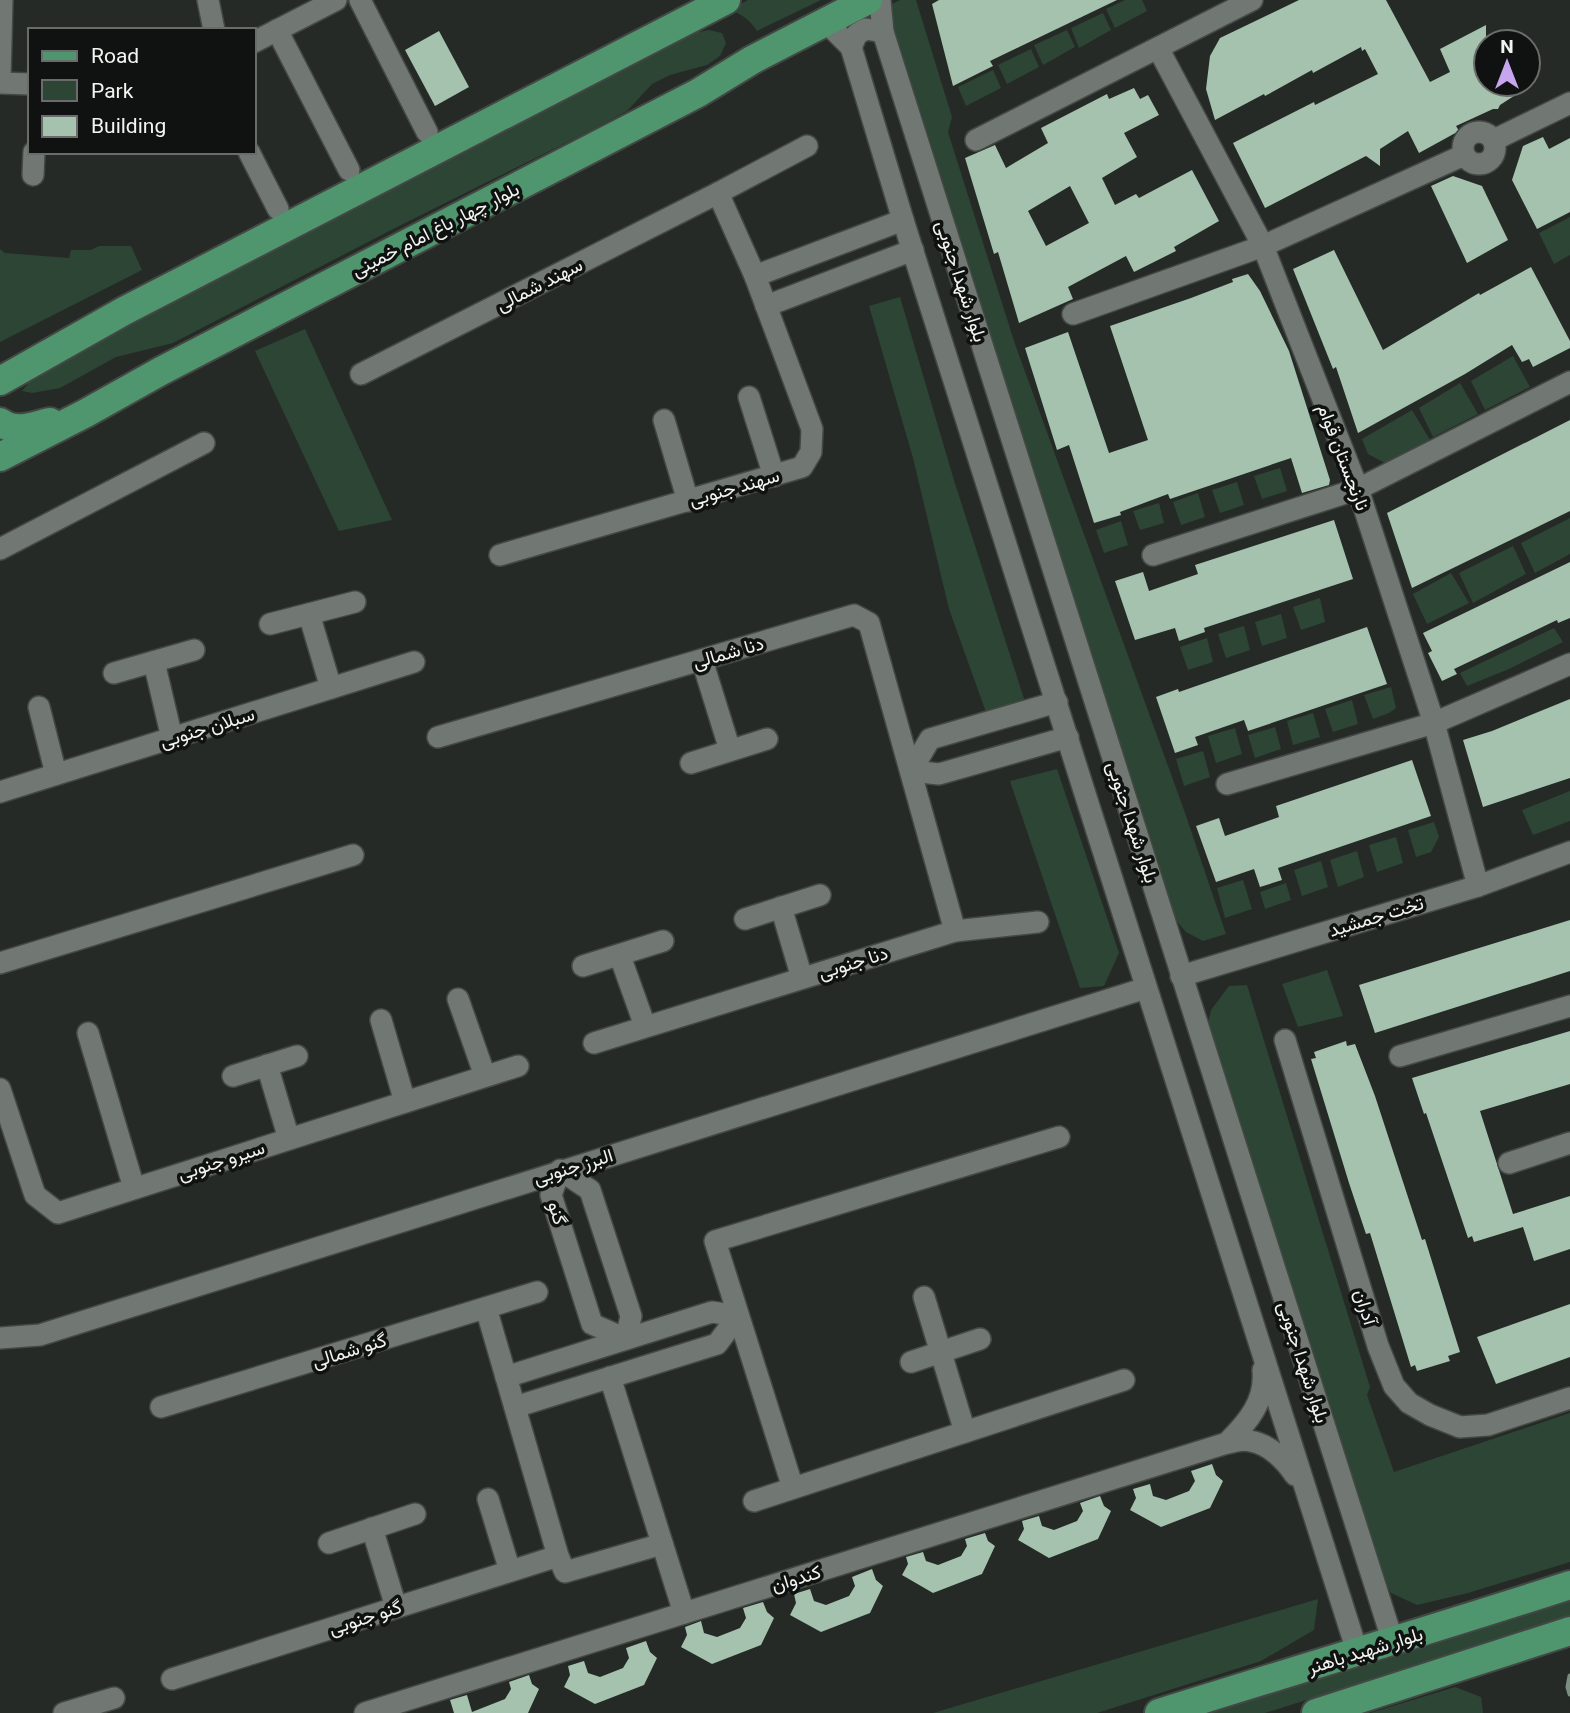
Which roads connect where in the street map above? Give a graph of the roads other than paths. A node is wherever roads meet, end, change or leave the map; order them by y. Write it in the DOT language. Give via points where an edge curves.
graph roads {
  1 [pos="2,0"];
  2 [pos="208,0"];
  3 [pos="337,0"];
  4 [pos="360,0"];
  5 [pos="726,0"];
  6 [pos="868,0"];
  7 [pos="880,0"];
  8 [pos="1252,0"];
  9 [pos="826,22"];
  10 [pos="214,28"];
  11 [pos="883,32"];
  12 [pos="264,37"];
  13 [pos="851,47"];
  14 [pos="1158,48"];
  15 [pos="0,81"];
  16 [pos="28,84"];
  17 [pos="1570,103"];
  18 [pos="426,132"];
  19 [pos="976,140"];
  20 [pos="807,146"];
  21 [pos="34,154"];
  22 [pos="250,154"];
  23 [pos="349,170"];
  24 [pos="33,175"];
  25 [pos="718,193"];
  26 [pos="278,209"];
  27 [pos="903,220"];
  28 [pos="1263,246"];
  29 [pos="913,250"];
  30 [pos="755,276"];
  31 [pos="766,306"];
  32 [pos="1073,314"];
  33 [pos="52,353"];
  34 [pos="361,374"];
  35 [pos="0,381"];
  36 [pos="1570,382"];
  37 [pos="0,392"];
  38 [pos="749,397"];
  39 [pos="86,414"];
  40 [pos="664,419"];
  41 [pos="0,422"];
  42 [pos="204,443"];
  43 [pos="0,457"];
  44 [pos="774,476"];
  45 [pos="1358,489"];
  46 [pos="688,501"];
  47 [pos="0,549"];
  48 [pos="500,555"];
  49 [pos="1153,555"];
  50 [pos="355,602"];
  51 [pos="309,614"];
  52 [pos="270,624"];
  53 [pos="194,650"];
  54 [pos="702,660"];
  55 [pos="154,662"];
  56 [pos="414,662"];
  57 [pos="1570,664"];
  58 [pos="114,673"];
  59 [pos="331,688"];
  60 [pos="1058,702"];
  61 [pos="39,707"];
  62 [pos="1434,723"];
  63 [pos="438,737"];
  64 [pos="1068,737"];
  65 [pos="172,738"];
  66 [pos="767,739"];
  67 [pos="730,750"];
  68 [pos="691,763"];
  69 [pos="911,771"];
  70 [pos="56,774"];
  71 [pos="1227,784"];
  72 [pos="0,792"];
  73 [pos="1570,852"];
  74 [pos="353,855"];
  75 [pos="1478,886"];
  76 [pos="820,895"];
  77 [pos="781,907"];
  78 [pos="745,919"];
  79 [pos="1038,922"];
  80 [pos="955,931"];
  81 [pos="663,941"];
  82 [pos="620,956"];
  83 [pos="0,963"];
  84 [pos="583,966"];
  85 [pos="1181,976"];
  86 [pos="802,978"];
  87 [pos="1146,988"];
  88 [pos="458,999"];
  89 [pos="1570,1006"];
  90 [pos="381,1020"];
  91 [pos="645,1026"];
  92 [pos="88,1033"];
  93 [pos="1285,1041"];
  94 [pos="594,1043"];
  95 [pos="297,1056"];
  96 [pos="1400,1056"];
  97 [pos="267,1065"];
  98 [pos="518,1066"];
  99 [pos="233,1076"];
  100 [pos="485,1076"];
  101 [pos="0,1089"];
  102 [pos="405,1102"];
  103 [pos="1059,1137"];
  104 [pos="289,1139"];
  105 [pos="1570,1143"];
  106 [pos="1509,1163"];
  107 [pos="560,1170"];
  108 [pos="134,1188"];
  109 [pos="537,1292"];
  110 [pos="924,1297"];
  111 [pos="486,1308"];
  112 [pos="738,1316"];
  113 [pos="0,1338"];
  114 [pos="626,1339"];
  115 [pos="980,1339"];
  116 [pos="1262,1350"];
  117 [pos="941,1352"];
  118 [pos="911,1362"];
  119 [pos="506,1377"];
  120 [pos="610,1377"];
  121 [pos="1124,1380"];
  122 [pos="1570,1398"];
  123 [pos="161,1408"];
  124 [pos="515,1408"];
  125 [pos="965,1432"];
  126 [pos="1227,1443"];
  127 [pos="1303,1485"];
  128 [pos="793,1488"];
  129 [pos="488,1499"];
  130 [pos="754,1501"];
  131 [pos="415,1514"];
  132 [pos="372,1528"];
  133 [pos="329,1543"];
  134 [pos="662,1544"];
  135 [pos="558,1556"];
  136 [pos="510,1571"];
  137 [pos="1570,1585"];
  138 [pos="396,1607"];
  139 [pos="1383,1609"];
  140 [pos="684,1613"];
  141 [pos="1349,1620"];
  142 [pos="1570,1632"];
  143 [pos="1393,1642"];
  144 [pos="1357,1651"];
  145 [pos="172,1679"];
  146 [pos="114,1698"];
  147 [pos="64,1713"];
  148 [pos="365,1713"];
  149 [pos="1159,1713"];
  150 [pos="1316,1713"];
  1 -- 15 [label="street"];
  2 -- 10 [label="street"];
  3 -- 12 [label="street"];
  4 -- 18 [label="street"];
  5 -- 33 [label="main road" via="124,311"];
  6 -- 9 [label="main road, بلوار چهار باغ امام خمینی"];
  7 -- 11 [label="street, بلوار شهدا جنوبی"];
  8 -- 14 [label="street"];
  9 -- 13 [label="street, بلوار شهدا جنوبی"];
  9 -- 39 [label="main road, بلوار چهار باغ امام خمینی"];
  11 -- 13 [label="street" via="866,29"];
  11 -- 85 [label="street, بلوار شهدا جنوبی"];
  12 -- 23 [label="street"];
  13 -- 27 [label="street, بلوار شهدا جنوبی"];
  14 -- 19 [label="street"];
  14 -- 28 [label="street, نارنجستان قوام"];
  15 -- 16 [label="street"];
  17 -- 28 [label="street" via="1494,141 1494,156 1486,163 1471,163 1464,155"];
  20 -- 25 [label="street, سهند شمالی"];
  21 -- 24 [label="street"];
  22 -- 26 [label="street"];
  25 -- 30 [label="street"];
  25 -- 34 [label="street, سهند شمالی"];
  27 -- 29 [label="street, بلوار شهدا جنوبی"];
  27 -- 30 [label="street"];
  28 -- 32 [label="street"];
  28 -- 45 [label="street, نارنجستان قوام"];
  29 -- 31 [label="street"];
  29 -- 60 [label="street, بلوار شهدا جنوبی"];
  30 -- 31 [label="street"];
  31 -- 44 [label="street, سهند جنوبی" via="812,429 811,452 802,467"];
  33 -- 35 [label="main road"];
  33 -- 37 [label="main road"];
  36 -- 45 [label="street"];
  38 -- 44 [label="street"];
  39 -- 41 [label="main road" via="19,430"];
  39 -- 43 [label="main road, بلوار چهار باغ امام خمینی"];
  40 -- 46 [label="street"];
  42 -- 47 [label="street"];
  44 -- 46 [label="street, سهند جنوبی"];
  45 -- 49 [label="street"];
  45 -- 62 [label="street, نارنجستان قوام"];
  46 -- 48 [label="street, سهند جنوبی"];
  50 -- 51 [label="street"];
  51 -- 52 [label="street"];
  51 -- 59 [label="street"];
  53 -- 55 [label="street"];
  54 -- 63 [label="street, دنا شمالی"];
  54 -- 67 [label="street"];
  54 -- 69 [label="street, دنا شمالی" via="854,615 869,623"];
  55 -- 58 [label="street"];
  55 -- 65 [label="street"];
  56 -- 59 [label="street, سبلان جنوبی"];
  57 -- 62 [label="street"];
  59 -- 65 [label="street, سبلان جنوبی"];
  60 -- 64 [label="street, بلوار شهدا جنوبی"];
  60 -- 69 [label="street" via="930,739"];
  61 -- 70 [label="street"];
  62 -- 71 [label="street"];
  62 -- 75 [label="street, نارنجستان قوام"];
  64 -- 69 [label="street" via="939,774"];
  64 -- 87 [label="street, بلوار شهدا جنوبی"];
  65 -- 70 [label="street, سبلان جنوبی"];
  66 -- 67 [label="street"];
  67 -- 68 [label="street"];
  69 -- 80 [label="street"];
  70 -- 72 [label="street, سبلان جنوبی"];
  73 -- 75 [label="street, تخت جمشید"];
  74 -- 83 [label="street"];
  75 -- 85 [label="street, تخت جمشید"];
  76 -- 77 [label="street"];
  77 -- 78 [label="street"];
  77 -- 86 [label="street"];
  79 -- 80 [label="street, دنا جنوبی"];
  80 -- 86 [label="street, دنا جنوبی"];
  81 -- 82 [label="street"];
  82 -- 84 [label="street"];
  82 -- 91 [label="street"];
  85 -- 139 [label="street, بلوار شهدا جنوبی"];
  86 -- 91 [label="street, دنا جنوبی"];
  87 -- 107 [label="street, البرز جنوبی"];
  87 -- 116 [label="street, بلوار شهدا جنوبی"];
  88 -- 100 [label="street"];
  89 -- 96 [label="street"];
  90 -- 102 [label="street"];
  91 -- 94 [label="street, دنا جنوبی"];
  92 -- 108 [label="street"];
  93 -- 122 [label="street, آدران" via="1394,1386 1409,1403 1460,1427 1488,1425"];
  95 -- 97 [label="street"];
  97 -- 99 [label="street"];
  97 -- 104 [label="street"];
  98 -- 100 [label="street, سیرو جنوبی"];
  100 -- 102 [label="street, سیرو جنوبی"];
  101 -- 108 [label="street, سیرو جنوبی" via="35,1195 58,1213"];
  102 -- 104 [label="street, سیرو جنوبی"];
  103 -- 112 [label="street" via="715,1241"];
  104 -- 108 [label="street, سیرو جنوبی"];
  105 -- 106 [label="street"];
  107 -- 113 [label="street, البرز جنوبی" via="40,1335"];
  107 -- 114 [label="street, گنو" via="590,1190 631,1316"];
  107 -- 114 [label="street, گنو" via="551,1195 592,1324"];
  109 -- 111 [label="street, گنو شمالی"];
  110 -- 117 [label="street"];
  111 -- 119 [label="street"];
  111 -- 123 [label="street, گنو شمالی"];
  112 -- 114 [label="street" via="712,1312"];
  112 -- 120 [label="street" via="717,1343"];
  112 -- 128 [label="street"];
  114 -- 119 [label="street"];
  115 -- 117 [label="street"];
  116 -- 126 [label="street" via="1260,1399 1247,1423"];
  116 -- 127 [label="street, بلوار شهدا جنوبی"];
  117 -- 118 [label="street"];
  117 -- 125 [label="street"];
  119 -- 124 [label="street"];
  120 -- 124 [label="street"];
  120 -- 134 [label="street"];
  121 -- 125 [label="street"];
  124 -- 135 [label="street"];
  125 -- 128 [label="street"];
  126 -- 127 [label="street" via="1249,1440 1268,1449 1286,1461"];
  126 -- 140 [label="street, کندوان"];
  127 -- 141 [label="street, بلوار شهدا جنوبی"];
  128 -- 130 [label="street"];
  129 -- 136 [label="street"];
  131 -- 132 [label="street"];
  132 -- 133 [label="street"];
  132 -- 138 [label="street"];
  134 -- 135 [label="street" via="565,1572"];
  134 -- 140 [label="street"];
  135 -- 136 [label="street, گنو جنوبی"];
  136 -- 138 [label="street, گنو جنوبی"];
  137 -- 143 [label="main road, بلوار شهید باهنر"];
  138 -- 145 [label="street, گنو جنوبی"];
  139 -- 141 [label="street" via="1380,1621 1370,1628"];
  139 -- 143 [label="street, بلوار شهدا جنوبی"];
  140 -- 148 [label="street, کندوان"];
  141 -- 144 [label="street, بلوار شهدا جنوبی"];
  142 -- 150 [label="main road"];
  143 -- 144 [label="main road, بلوار شهید باهنر"];
  144 -- 149 [label="main road, بلوار شهید باهنر"];
  146 -- 147 [label="street"];
}
